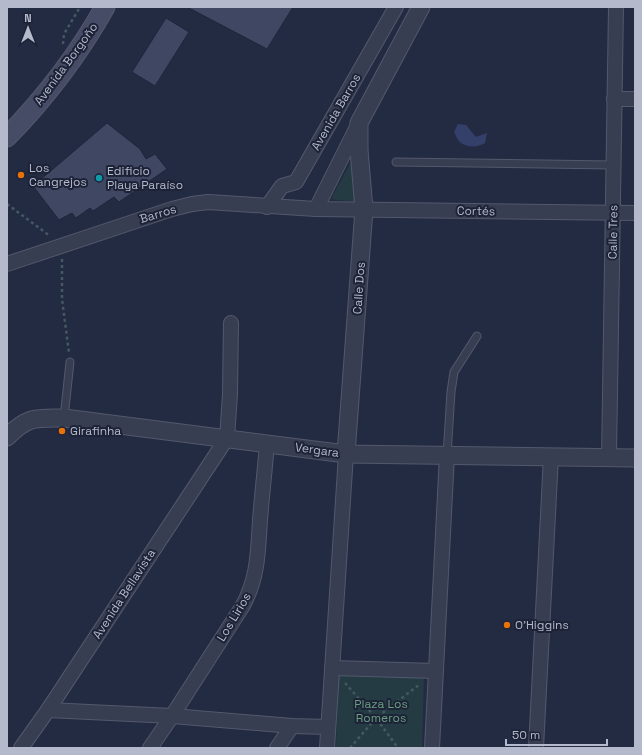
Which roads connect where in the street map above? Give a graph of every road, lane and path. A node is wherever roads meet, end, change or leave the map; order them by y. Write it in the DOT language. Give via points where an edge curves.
graph roads {
  1 [pos="105,7"];
  2 [pos="396,7"];
  3 [pos="420,7"];
  4 [pos="616,7"];
  5 [pos="614,99"];
  6 [pos="635,99"];
  7 [pos="359,123"];
  8 [pos="7,137"];
  9 [pos="396,162"];
  10 [pos="614,165"];
  11 [pos="7,204"];
  12 [pos="266,207"];
  13 [pos="316,209"];
  14 [pos="364,209"];
  15 [pos="613,213"];
  16 [pos="635,213"];
  17 [pos="63,245"];
  18 [pos="7,264"];
  19 [pos="231,323"];
  20 [pos="477,336"];
  21 [pos="70,362"];
  22 [pos="64,418"];
  23 [pos="7,437"];
  24 [pos="227,438"];
  25 [pos="267,443"];
  26 [pos="346,454"];
  27 [pos="447,455"];
  28 [pos="551,456"];
  29 [pos="609,457"];
  30 [pos="635,458"];
  31 [pos="332,668"];
  32 [pos="436,672"];
  33 [pos="48,710"];
  34 [pos="172,716"];
  35 [pos="376,718"];
  36 [pos="292,726"];
  37 [pos="328,727"];
  38 [pos="21,748"];
  39 [pos="150,748"];
  40 [pos="277,748"];
  41 [pos="327,748"];
  42 [pos="350,748"];
  43 [pos="398,748"];
  44 [pos="432,748"];
  45 [pos="536,748"];
  1 -- 8 [label="main road, Avenida Borgoño" via="56,81"];
  2 -- 12 [label="street, Avenida Barros" via="296,182 282,186"];
  3 -- 7 [label="street, Avenida Barros"];
  4 -- 5 [label="street, Calle Tres"];
  5 -- 6 [label="street"];
  5 -- 10 [label="street, Calle Tres"];
  7 -- 13 [label="street, Avenida Barros"];
  7 -- 14 [label="street, Calle Dos"];
  9 -- 10 [label="lane"];
  10 -- 15 [label="street, Calle Tres"];
  11 -- 17 [label="path"];
  12 -- 13 [label="street, Barros"];
  12 -- 17 [label="street, Barros" via="208,202 192,204"];
  13 -- 14 [label="street, Cortés"];
  14 -- 15 [label="street, Cortés"];
  14 -- 26 [label="street, Calle Dos"];
  15 -- 16 [label="street, Cortés"];
  15 -- 29 [label="street, Calle Tres"];
  17 -- 18 [label="street, Barros"];
  17 -- 21 [label="path" via="62,299"];
  19 -- 24 [label="street"];
  20 -- 27 [label="lane" via="454,372"];
  21 -- 22 [label="lane"];
  22 -- 23 [label="street, Vergara" via="33,419 21,424"];
  22 -- 24 [label="street, Vergara"];
  24 -- 25 [label="street, Vergara"];
  24 -- 33 [label="street, Avenida Bellavista"];
  25 -- 26 [label="street, Vergara"];
  25 -- 34 [label="street, Los Lirios" via="256,566 251,590"];
  26 -- 27 [label="street, Vergara"];
  26 -- 31 [label="street"];
  27 -- 28 [label="street, Vergara"];
  27 -- 32 [label="street"];
  28 -- 29 [label="street, Vergara"];
  28 -- 45 [label="street"];
  29 -- 30 [label="street, Vergara"];
  31 -- 32 [label="street"];
  31 -- 35 [label="path"];
  31 -- 37 [label="street"];
  32 -- 35 [label="path"];
  32 -- 44 [label="street"];
  33 -- 34 [label="street"];
  33 -- 38 [label="street, Avenida Bellavista"];
  34 -- 36 [label="street"];
  34 -- 39 [label="street, Los Lirios"];
  35 -- 42 [label="path"];
  35 -- 43 [label="path"];
  36 -- 37 [label="street"];
  36 -- 40 [label="street"];
  37 -- 41 [label="street"];
}
